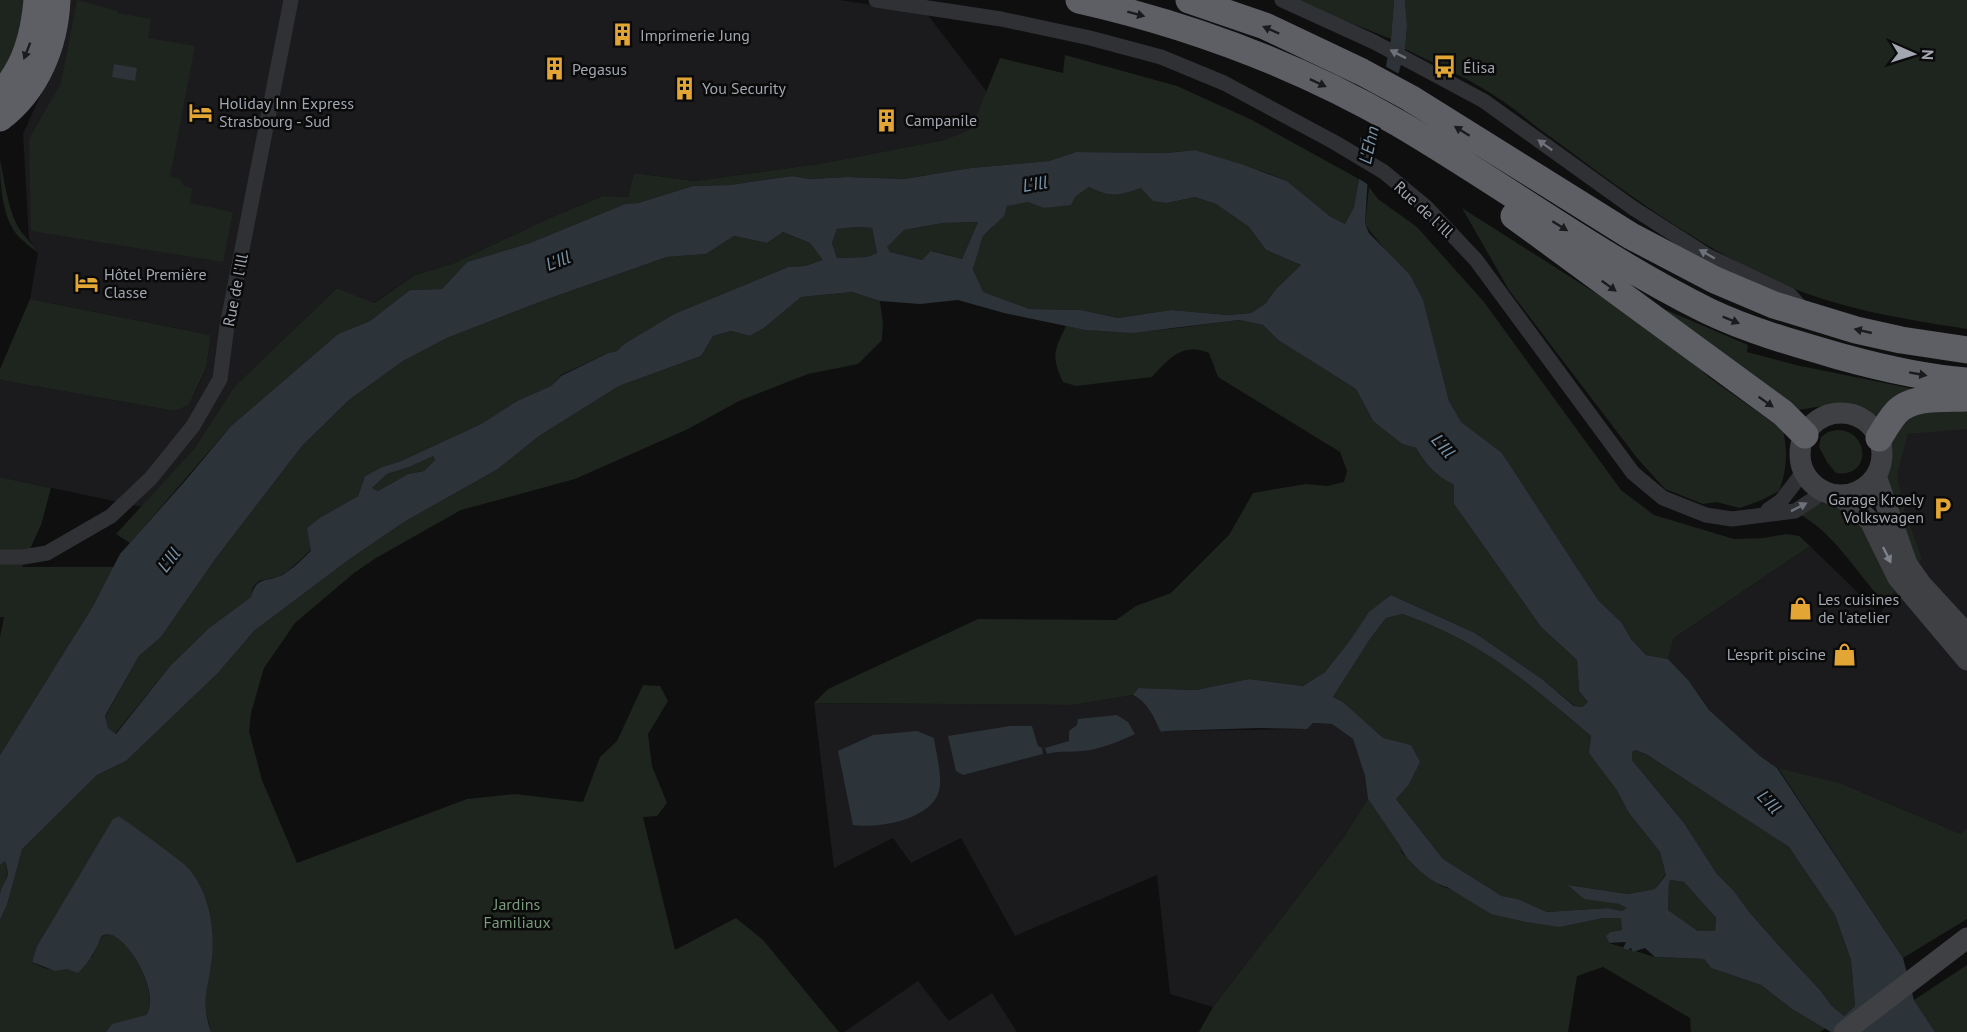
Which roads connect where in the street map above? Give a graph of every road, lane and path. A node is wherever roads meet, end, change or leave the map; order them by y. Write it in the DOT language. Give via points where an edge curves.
graph roads {
  1 [pos="37,0"];
  2 [pos="57,0"];
  3 [pos="291,0"];
  4 [pos="876,0"];
  5 [pos="1079,0"];
  6 [pos="1189,0"];
  7 [pos="1282,0"];
  8 [pos="0,95"];
  9 [pos="0,118"];
  10 [pos="1476,172"];
  11 [pos="1809,316"];
  12 [pos="1967,350"];
  13 [pos="1967,381"];
  14 [pos="1967,398"];
  15 [pos="1805,435"];
  16 [pos="1879,438"];
  17 [pos="1804,471"];
  18 [pos="1876,476"];
  19 [pos="1831,494"];
  20 [pos="1770,514"];
  21 [pos="0,557"];
  22 [pos="1967,634"];
  23 [pos="1967,660"];
  24 [pos="1967,938"];
  25 [pos="1967,944"];
  26 [pos="1931,967"];
  27 [pos="1844,1032"];
  1 -- 8 [label="highway, one-way" via="28,49"];
  2 -- 9 [label="highway" via="49,51 22,98"];
  3 -- 21 [label="street, Rue de l'Ill" via="219,379 193,426 151,478 111,516 47,553"];
  4 -- 20 [label="street, Rue de l'Ill" via="1001,19 1161,57 1224,83 1334,142 1384,172 1426,207 1476,260 1634,473 1664,498 1706,515 1732,519"];
  5 -- 10 [label="highway, one-way" via="1172,24 1259,55 1350,98"];
  11 -- 6 [label="highway, one-way" via="1715,280 1631,236 1362,72 1265,26"];
  11 -- 7 [label="street, one-way" via="1790,295 1699,250 1484,101 1374,42"];
  10 -- 13 [label="highway, one-way" via="1620,263 1709,311 1768,335 1853,360"];
  10 -- 15 [label="highway, one-way" via="1494,202 1783,413"];
  12 -- 11 [label="highway, one-way" via="1901,340"];
  14 -- 16 [label="highway" via="1923,400 1907,405 1896,412"];
  15 -- 16 [label="main road" via="1818,421 1836,413 1862,418"];
  15 -- 17 [label="main road" via="1800,459"];
  16 -- 18 [label="main road" via="1881,464"];
  17 -- 19 [label="main road" via="1815,487"];
  17 -- 20 [label="street" via="1781,501 1768,510"];
  18 -- 19 [label="main road" via="1851,495"];
  18 -- 22 [label="main road" via="1908,564"];
  20 -- 19 [label="street, Rue de l'Ill, one-way" via="1795,511"];
  19 -- 23 [label="main road, one-way" via="1856,507 1870,521 1898,578"];
  24 -- 26 [label="main road"];
  25 -- 26 [label="main road"];
  26 -- 27 [label="main road"];
}
